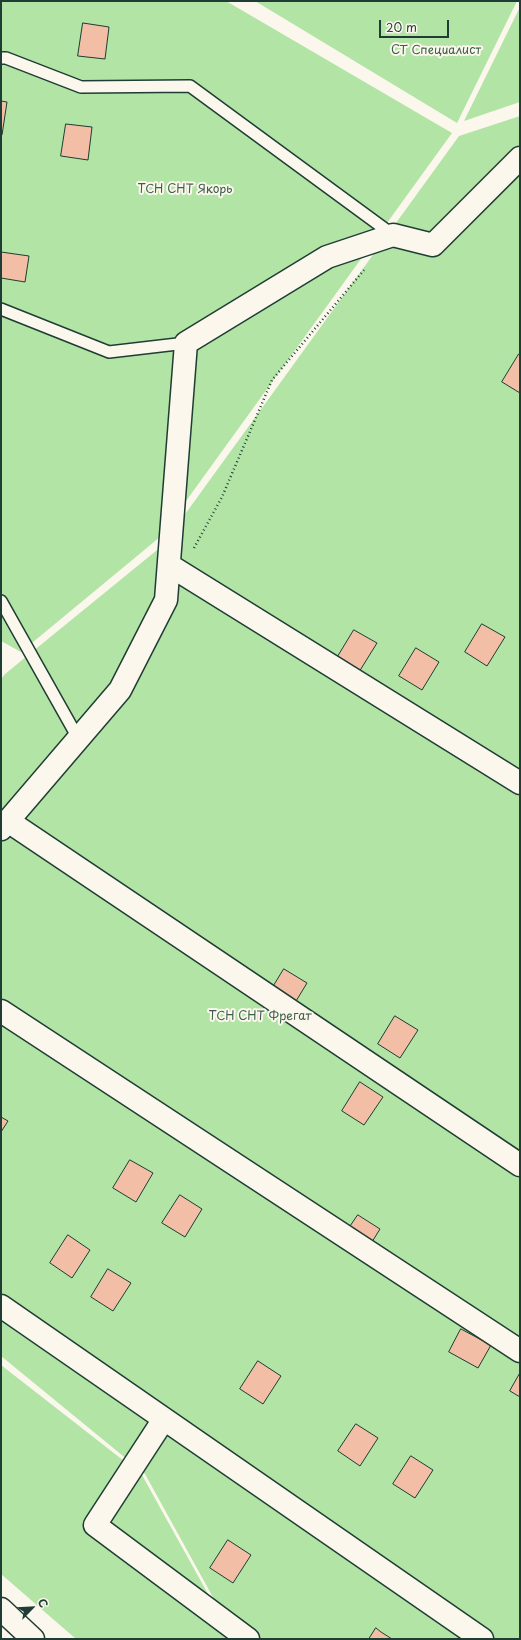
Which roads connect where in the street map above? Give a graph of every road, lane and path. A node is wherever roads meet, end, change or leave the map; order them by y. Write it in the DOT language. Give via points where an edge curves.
graph roads {
  1 [pos="1,58"];
  2 [pos="520,158"];
  3 [pos="393,235"];
  4 [pos="368,265"];
  5 [pos="1,309"];
  6 [pos="186,343"];
  7 [pos="192,552"];
  8 [pos="169,565"];
  9 [pos="1,601"];
  10 [pos="78,738"];
  11 [pos="520,783"];
  12 [pos="5,825"];
  13 [pos="1,1011"];
  14 [pos="520,1165"];
  15 [pos="1,1306"];
  16 [pos="520,1351"];
  17 [pos="164,1419"];
  18 [pos="1,1609"];
  19 [pos="33,1639"];
  20 [pos="248,1639"];
  21 [pos="482,1639"];
  1 -- 3 [label="lane" via="81,87 190,86"];
  2 -- 3 [label="street" via="433,244"];
  3 -- 6 [label="street" via="327,256"];
  4 -- 7 [label="path" via="272,380 222,497"];
  5 -- 6 [label="lane" via="109,352"];
  6 -- 8 [label="street"];
  8 -- 10 [label="street" via="166,600 120,690"];
  8 -- 11 [label="street"];
  9 -- 10 [label="lane"];
  10 -- 12 [label="street"];
  12 -- 14 [label="street"];
  13 -- 16 [label="street"];
  15 -- 17 [label="street"];
  17 -- 20 [label="street" via="95,1526"];
  17 -- 21 [label="street"];
  18 -- 19 [label="street"];
}
